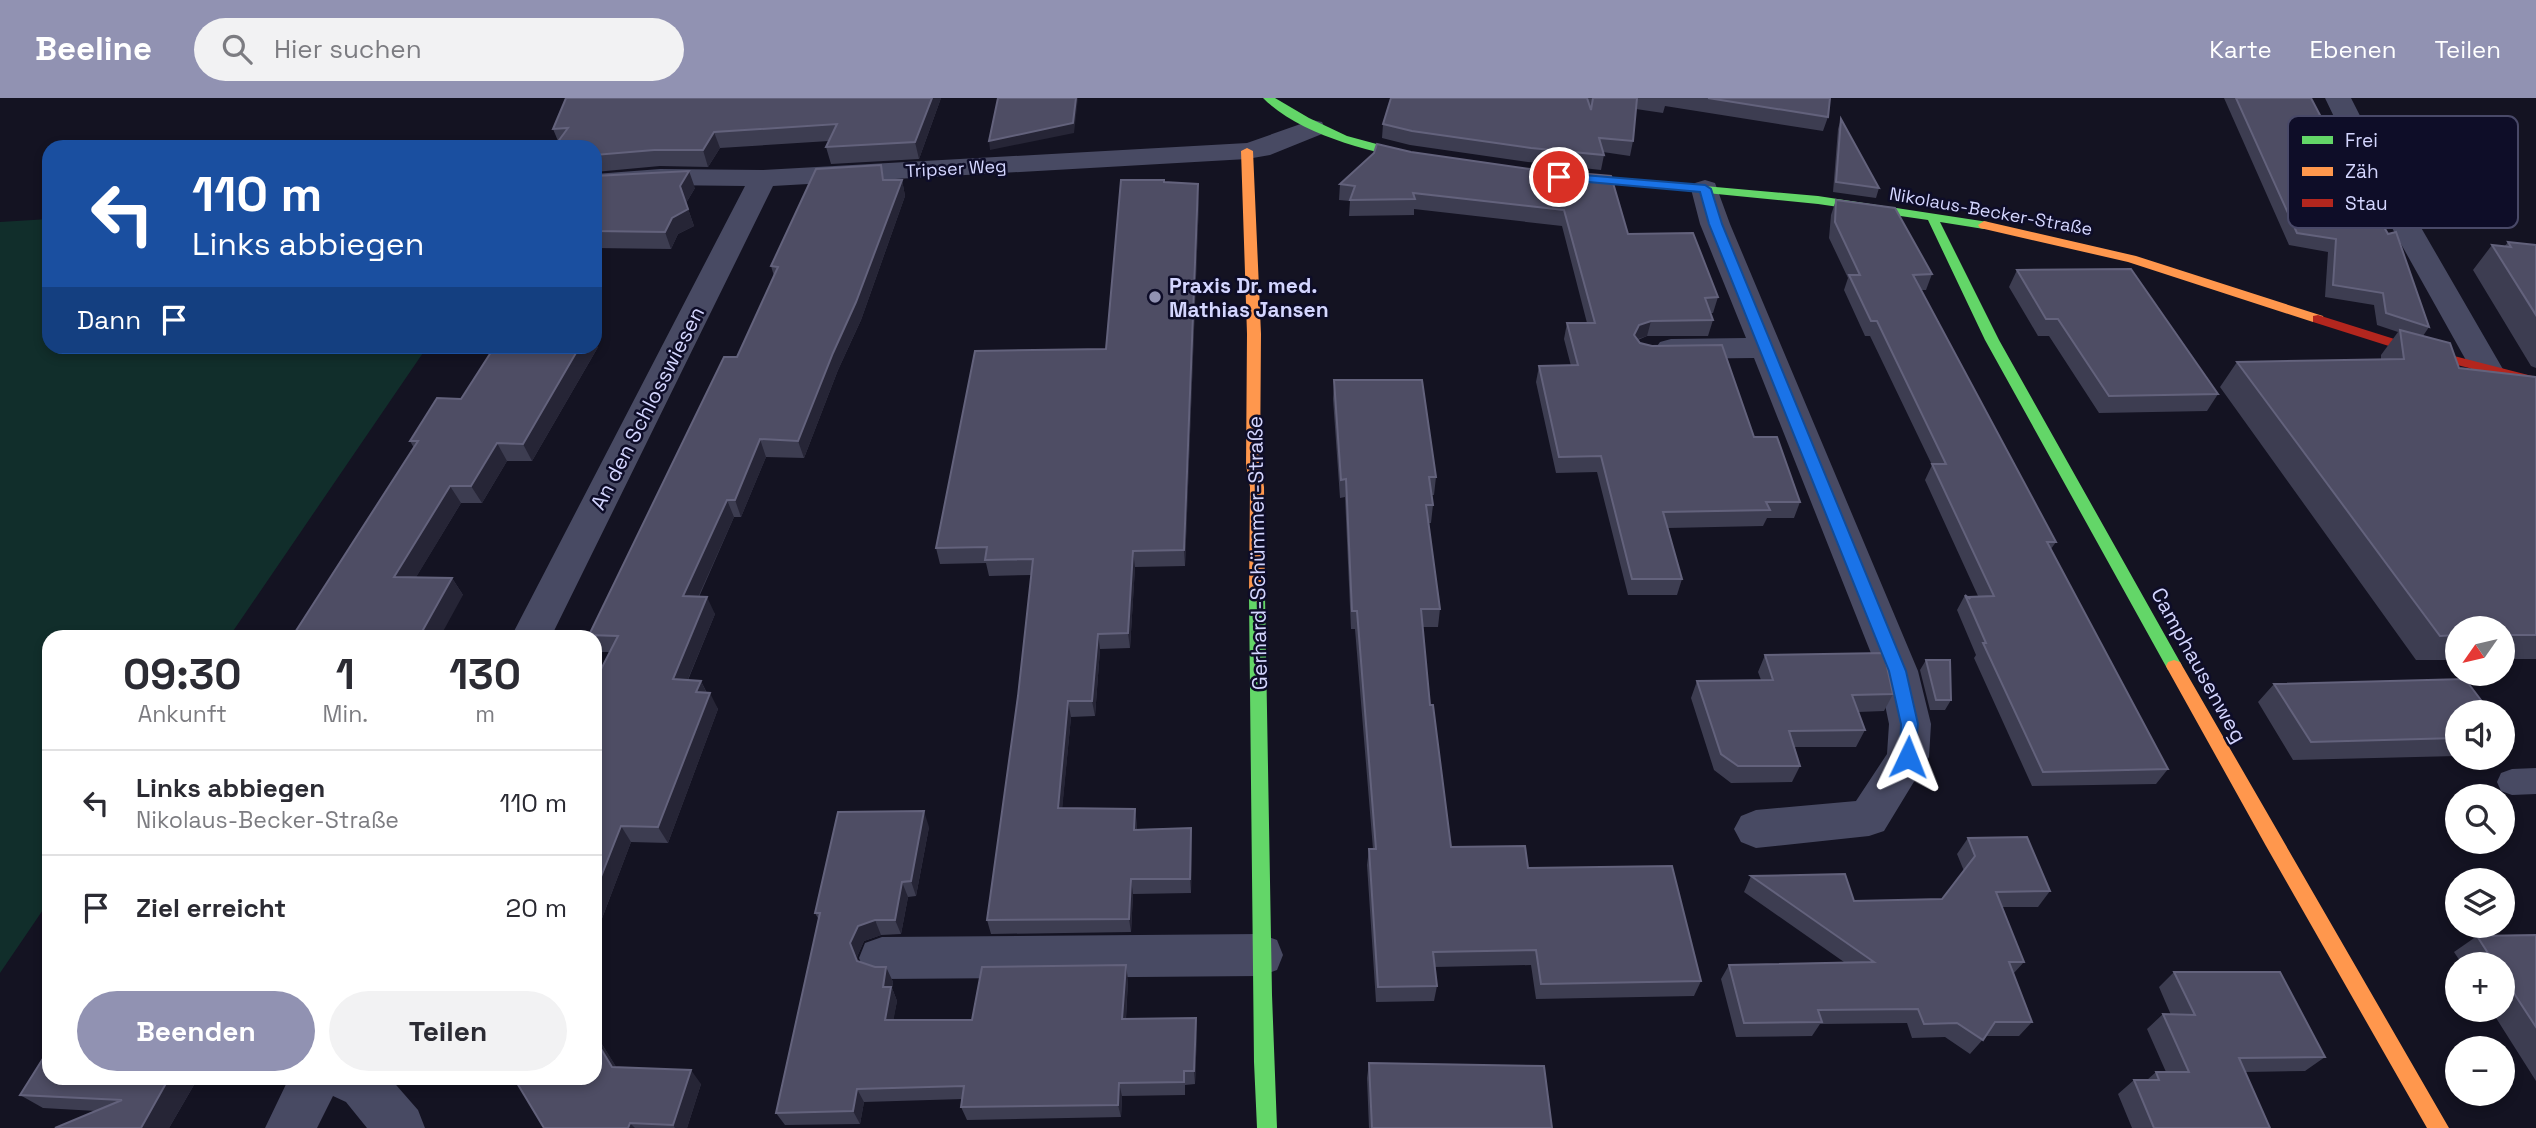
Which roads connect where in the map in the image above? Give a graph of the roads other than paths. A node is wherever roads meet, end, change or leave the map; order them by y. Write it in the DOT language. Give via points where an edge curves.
graph roads {
  1 [pos="1268,98"];
  2 [pos="2338,98"];
  3 [pos="2347,116"];
  4 [pos="1312,128"];
  5 [pos="1247,152"];
  6 [pos="1445,162"];
  7 [pos="1546,175"];
  8 [pos="763,178"];
  9 [pos="602,181"];
  10 [pos="1705,189"];
  11 [pos="1931,217"];
  12 [pos="2407,228"];
  13 [pos="1766,348"];
  14 [pos="1648,349"];
  15 [pos="2488,371"];
  16 [pos="2536,381"];
  17 [pos="535,630"];
  18 [pos="1756,829"];
  19 [pos="1260,955"];
  20 [pos="883,958"];
  21 [pos="312,1085"];
  22 [pos="364,1085"];
  23 [pos="290,1128"];
  24 [pos="400,1128"];
  25 [pos="1267,1128"];
  26 [pos="2439,1128"];
  1 -- 4 [label="street"];
  2 -- 3 [label="street"];
  4 -- 5 [label="street, Tripser Weg"];
  4 -- 6 [label="street" via="1352,143"];
  5 -- 8 [label="street, Tripser Weg"];
  5 -- 19 [label="street, Gerhard-Schümmer-Straße" via="1261,691"];
  7 -- 10 [label="street, Nikolaus-Becker-Straße"];
  8 -- 9 [label="street, Tripser Weg"];
  8 -- 17 [label="street, An den Schlosswiesen"];
  10 -- 11 [label="street, Nikolaus-Becker-Straße"];
  10 -- 13 [label="street"];
  11 -- 15 [label="street, Nikolaus-Becker-Straße" via="2156,264 2392,345"];
  11 -- 26 [label="street, Camphausenweg" via="1989,333 2272,841"];
  12 -- 15 [label="street"];
  13 -- 14 [label="street"];
  13 -- 18 [label="street" via="1898,671 1910,724 1908,757 1869,818"];
  15 -- 16 [label="street, Nikolaus-Becker-Straße"];
  19 -- 20 [label="street"];
  19 -- 25 [label="street, Gerhard-Schümmer-Straße"];
  21 -- 23 [label="street"];
  22 -- 24 [label="street"];
}
